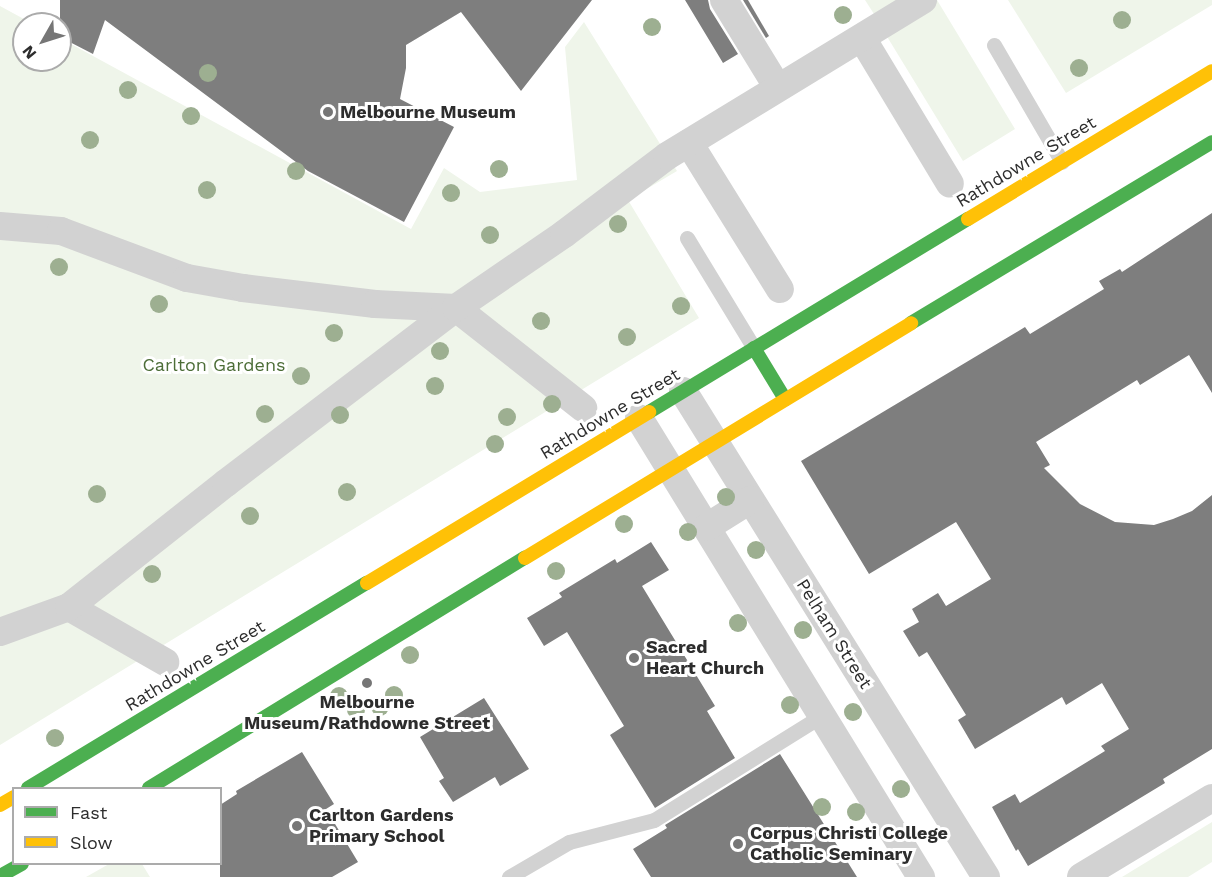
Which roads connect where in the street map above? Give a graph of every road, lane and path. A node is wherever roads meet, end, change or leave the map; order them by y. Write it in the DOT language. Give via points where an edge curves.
graph roads {
  1 [pos="724,0"];
  2 [pos="923,0"];
  3 [pos="862,38"];
  4 [pos="994,45"];
  5 [pos="1212,71"];
  6 [pos="778,88"];
  7 [pos="1212,142"];
  8 [pos="689,143"];
  9 [pos="1062,162"];
  10 [pos="950,184"];
  11 [pos="0,226"];
  12 [pos="687,238"];
  13 [pos="780,289"];
  14 [pos="456,308"];
  15 [pos="754,348"];
  16 [pos="683,391"];
  17 [pos="785,399"];
  18 [pos="583,408"];
  19 [pos="639,417"];
  20 [pos="716,443"];
  21 [pos="672,470"];
  22 [pos="750,500"];
  23 [pos="707,527"];
  24 [pos="69,607"];
  25 [pos="0,632"];
  26 [pos="165,662"];
  27 [pos="823,715"];
  28 [pos="49,776"];
  29 [pos="31,787"];
  30 [pos="56,787"];
  31 [pos="152,787"];
  32 [pos="1212,798"];
  33 [pos="20,865"];
  34 [pos="0,876"];
  35 [pos="510,877"];
  36 [pos="921,877"];
  37 [pos="986,877"];
  38 [pos="1081,877"];
  1 -- 6 [label="street"];
  2 -- 3 [label="street"];
  3 -- 6 [label="street"];
  3 -- 10 [label="street"];
  4 -- 9 [label="lane"];
  5 -- 9 [label="main road, Rathdowne Street"];
  6 -- 8 [label="street"];
  7 -- 17 [label="main road"];
  8 -- 13 [label="street"];
  8 -- 14 [label="street"];
  9 -- 15 [label="main road, Rathdowne Street"];
  11 -- 14 [label="street" via="61,231 187,278 375,304"];
  12 -- 15 [label="lane"];
  14 -- 18 [label="street"];
  14 -- 24 [label="street"];
  15 -- 16 [label="main road, Rathdowne Street"];
  15 -- 17 [label="main road"];
  16 -- 19 [label="main road, Rathdowne Street"];
  16 -- 20 [label="street, Pelham Street"];
  17 -- 20 [label="main road"];
  19 -- 21 [label="street"];
  19 -- 28 [label="main road, Rathdowne Street"];
  20 -- 21 [label="main road"];
  20 -- 22 [label="street, Pelham Street"];
  21 -- 23 [label="street"];
  21 -- 31 [label="main road"];
  22 -- 23 [label="street"];
  22 -- 37 [label="street, Pelham Street"];
  23 -- 27 [label="street"];
  24 -- 25 [label="street"];
  24 -- 26 [label="street"];
  27 -- 35 [label="lane" via="654,820 569,842"];
  27 -- 36 [label="street"];
  28 -- 29 [label="main road, Rathdowne Street"];
  28 -- 30 [label="main road"];
  32 -- 38 [label="street"];
  33 -- 34 [label="main road"];
}
